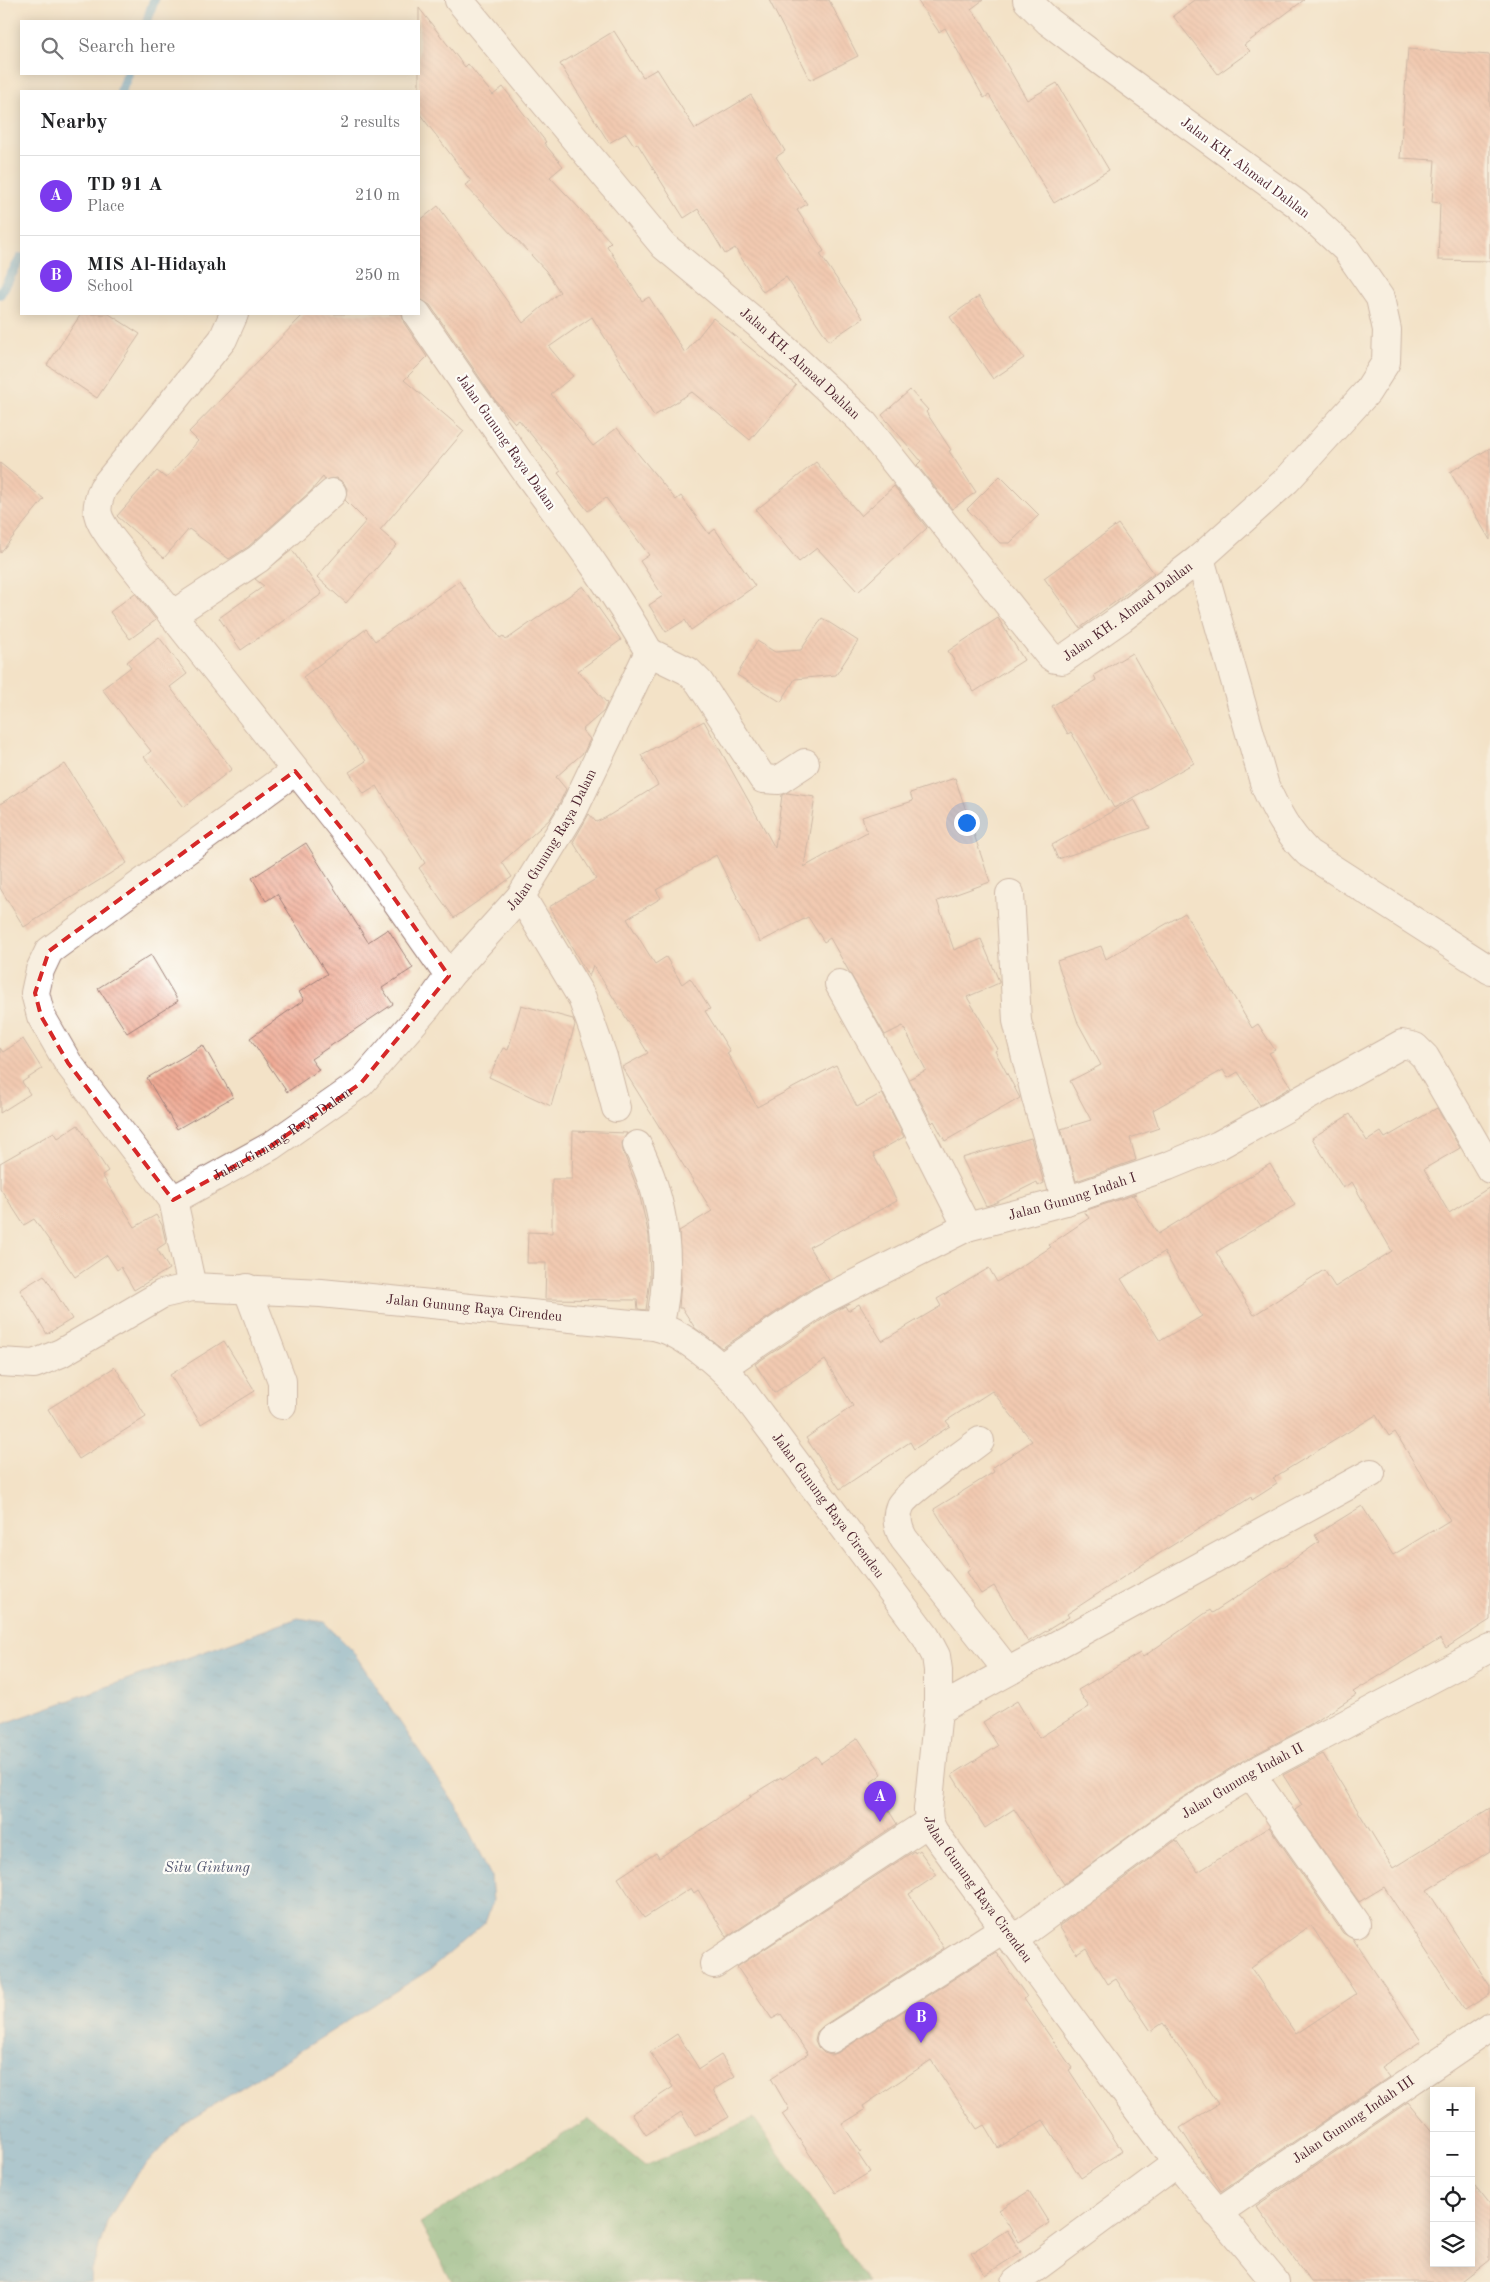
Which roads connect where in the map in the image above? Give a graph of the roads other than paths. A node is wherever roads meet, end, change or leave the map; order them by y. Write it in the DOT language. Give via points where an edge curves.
graph roads {
  1 [pos="459,0"];
  2 [pos="1027,0"];
  3 [pos="234,315"];
  4 [pos="418,315"];
  5 [pos="332,493"];
  6 [pos="1193,564"];
  7 [pos="172,615"];
  8 [pos="649,652"];
  9 [pos="805,764"];
  10 [pos="295,771"];
  11 [pos="1010,894"];
  12 [pos="522,896"];
  13 [pos="1490,970"];
  14 [pos="450,976"];
  15 [pos="839,984"];
  16 [pos="616,1108"];
  17 [pos="637,1144"];
  18 [pos="1490,1169"];
  19 [pos="173,1200"];
  20 [pos="1066,1200"];
  21 [pos="967,1227"];
  22 [pos="192,1287"];
  23 [pos="247,1288"];
  24 [pos="659,1328"];
  25 [pos="0,1362"];
  26 [pos="722,1367"];
  27 [pos="282,1406"];
  28 [pos="980,1440"];
  29 [pos="1371,1473"];
  30 [pos="1490,1648"];
  31 [pos="1008,1671"];
  32 [pos="938,1710"];
  33 [pos="1251,1774"];
  34 [pos="929,1822"];
  35 [pos="1356,1924"];
  36 [pos="1008,1935"];
  37 [pos="714,1964"];
  38 [pos="1490,2027"];
  39 [pos="831,2039"];
  40 [pos="1177,2163"];
  41 [pos="1217,2213"];
  42 [pos="1016,2282"];
  43 [pos="1275,2282"];
  1 -- 6 [label="street, Jalan KH. Ahmad Dahlan" via="664,246 759,325 862,422 1048,654 1055,659 1067,657"];
  2 -- 6 [label="street, Jalan KH. Ahmad Dahlan" via="1048,21 1102,62 1297,204 1346,249 1380,298 1387,330 1386,362 1367,392 1287,480"];
  3 -- 7 [label="street" via="224,339 103,488 97,504 99,520 111,538"];
  4 -- 8 [label="street, Jalan Gunung Raya Dalam" via="598,570"];
  5 -- 7 [label="street" via="258,559"];
  6 -- 13 [label="street" via="1265,786 1278,815 1294,839 1308,853"];
  7 -- 10 [label="street"];
  8 -- 9 [label="street" via="688,670 699,682 763,779 779,780"];
  8 -- 12 [label="street, Jalan Gunung Raya Dalam" via="574,811"];
  10 -- 14 [label="street" via="368,861"];
  10 -- 19 [label="street" via="49,951 40,970 35,993 41,1016 68,1064"];
  11 -- 20 [label="street" via="1017,1022"];
  12 -- 14 [label="street, Jalan Gunung Raya Dalam"];
  12 -- 16 [label="street" via="582,998"];
  14 -- 19 [label="street, Jalan Gunung Raya Dalam" via="361,1083 271,1146"];
  15 -- 21 [label="street" via="892,1079"];
  17 -- 24 [label="street" via="658,1197 668,1255 666,1299"];
  18 -- 20 [label="street, Jalan Gunung Indah I" via="1425,1057 1415,1046 1402,1044 1219,1145 1168,1166"];
  19 -- 22 [label="street"];
  20 -- 21 [label="street, Jalan Gunung Indah I"];
  21 -- 26 [label="street, Jalan Gunung Indah I" via="822,1301"];
  22 -- 23 [label="street, Jalan Gunung Raya Cirendeu"];
  22 -- 25 [label="street, Jalan Gunung Raya Cirendeu" via="162,1294 52,1357 34,1364"];
  23 -- 24 [label="street, Jalan Gunung Raya Cirendeu"];
  23 -- 27 [label="street" via="282,1381"];
  24 -- 26 [label="street, Jalan Gunung Raya Cirendeu" via="690,1344"];
  26 -- 32 [label="street, Jalan Gunung Raya Cirendeu" via="926,1637 936,1656"];
  28 -- 31 [label="street" via="904,1500 897,1516 898,1528 904,1540"];
  29 -- 31 [label="street"];
  30 -- 33 [label="street, Jalan Gunung Indah II"];
  31 -- 32 [label="street"];
  32 -- 34 [label="street, Jalan Gunung Raya Cirendeu" via="930,1774"];
  33 -- 35 [label="street"];
  33 -- 36 [label="street, Jalan Gunung Indah II" via="1182,1816"];
  34 -- 36 [label="street, Jalan Gunung Raya Cirendeu"];
  34 -- 37 [label="street"];
  36 -- 39 [label="street, Jalan Gunung Indah II"];
  36 -- 40 [label="street, Jalan Gunung Raya Cirendeu"];
  38 -- 41 [label="street, Jalan Gunung Indah III"];
  40 -- 41 [label="street, Jalan Gunung Raya Cirendeu"];
  40 -- 42 [label="street"];
  41 -- 43 [label="street, Jalan Gunung Raya Cirendeu"];
}
